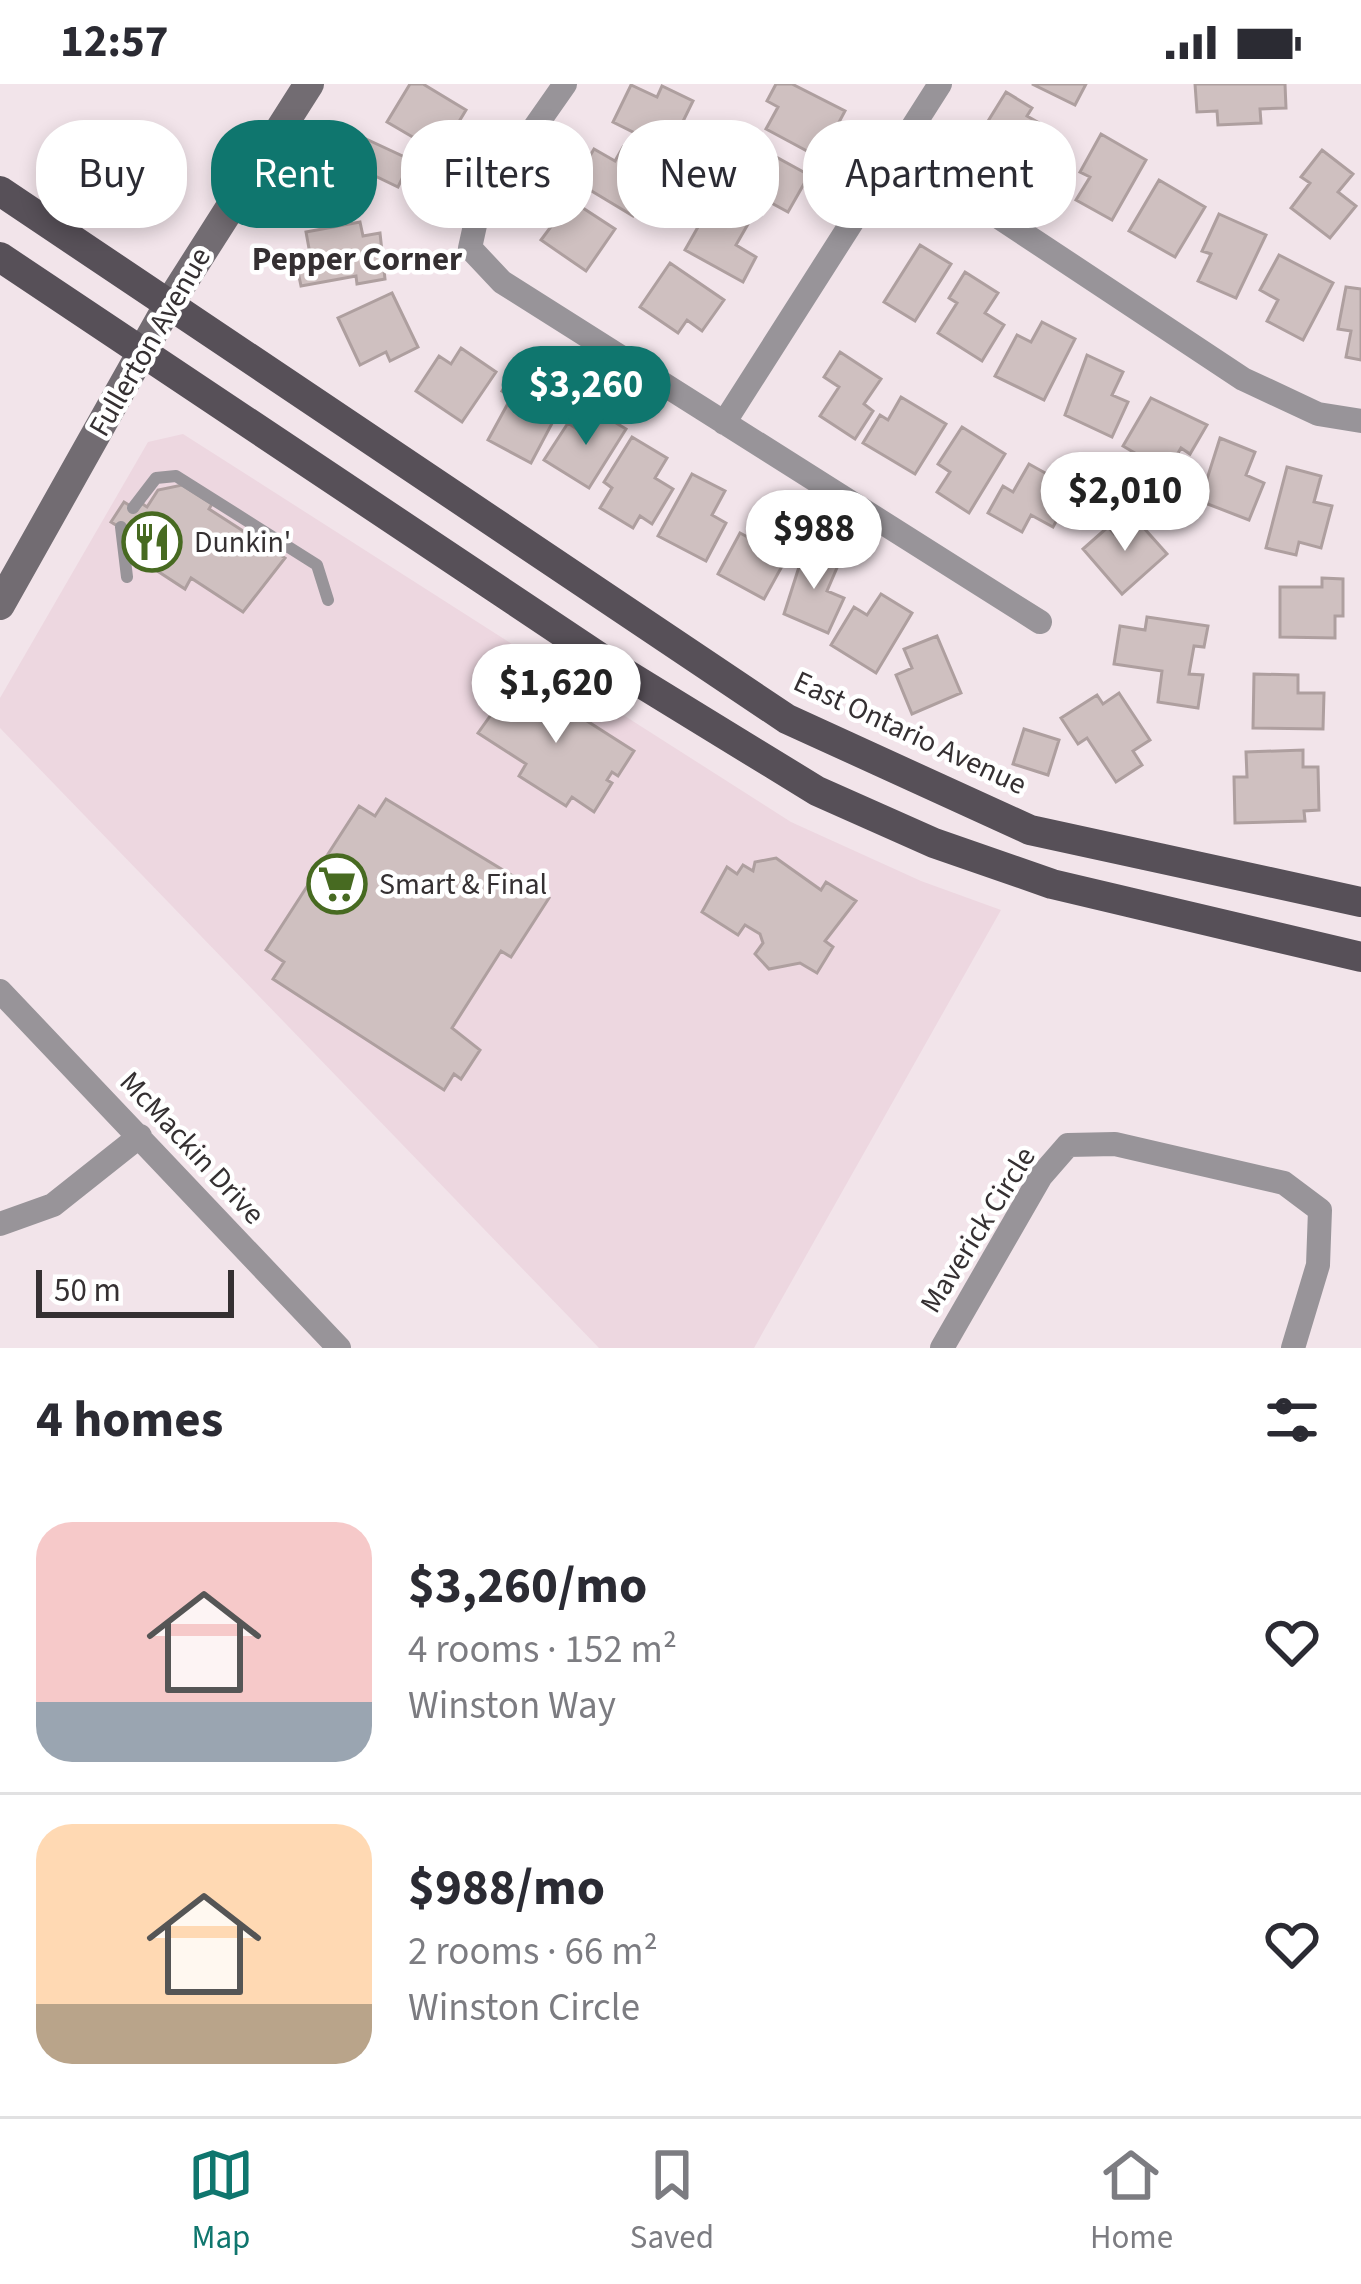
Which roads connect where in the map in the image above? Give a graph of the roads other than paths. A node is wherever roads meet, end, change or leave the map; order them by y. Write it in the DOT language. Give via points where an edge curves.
graph roads {
  1 [pos="309,84"];
  2 [pos="566,84"];
  3 [pos="940,84"];
  4 [pos="917,120"];
  5 [pos="0,191"];
  6 [pos="849,228"];
  7 [pos="1015,228"];
  8 [pos="0,257"];
  9 [pos="169,304"];
  10 [pos="142,351"];
  11 [pos="1361,422"];
  12 [pos="724,423"];
  13 [pos="134,508"];
  14 [pos="121,527"];
  15 [pos="127,577"];
  16 [pos="328,600"];
  17 [pos="0,605"];
  18 [pos="1040,622"];
  19 [pos="741,744"];
  20 [pos="1030,830"];
  21 [pos="1361,902"];
  22 [pos="1361,957"];
  23 [pos="0,991"];
  24 [pos="140,1136"];
  25 [pos="0,1224"];
  26 [pos="339,1348"];
  27 [pos="942,1348"];
  28 [pos="1293,1348"];
  1 -- 9 [label="main road, Fullerton Avenue"];
  2 -- 12 [label="street" via="479,207 470,248 502,282"];
  3 -- 4 [label="street"];
  5 -- 9 [label="main road, East Ontario Avenue"];
  6 -- 12 [label="street"];
  7 -- 11 [label="street" via="1243,379 1318,414"];
  8 -- 10 [label="main road"];
  9 -- 10 [label="main road, Fullerton Avenue"];
  9 -- 20 [label="main road, East Ontario Avenue" via="788,719"];
  10 -- 17 [label="main road, Fullerton Avenue"];
  10 -- 19 [label="main road"];
  12 -- 18 [label="street"];
  13 -- 16 [label="lane" via="156,478 176,476 317,565"];
  14 -- 15 [label="lane"];
  19 -- 20 [label="main road" via="763,729 992,826"];
  19 -- 22 [label="main road" via="818,791 1032,877"];
  20 -- 21 [label="main road, East Ontario Avenue"];
  23 -- 24 [label="street, McMackin Drive"];
  24 -- 25 [label="street" via="53,1205"];
  24 -- 26 [label="street, McMackin Drive"];
  27 -- 28 [label="street, Maverick Circle" via="1041,1176 1068,1145 1115,1144 1284,1184 1320,1210 1318,1265"];
}
